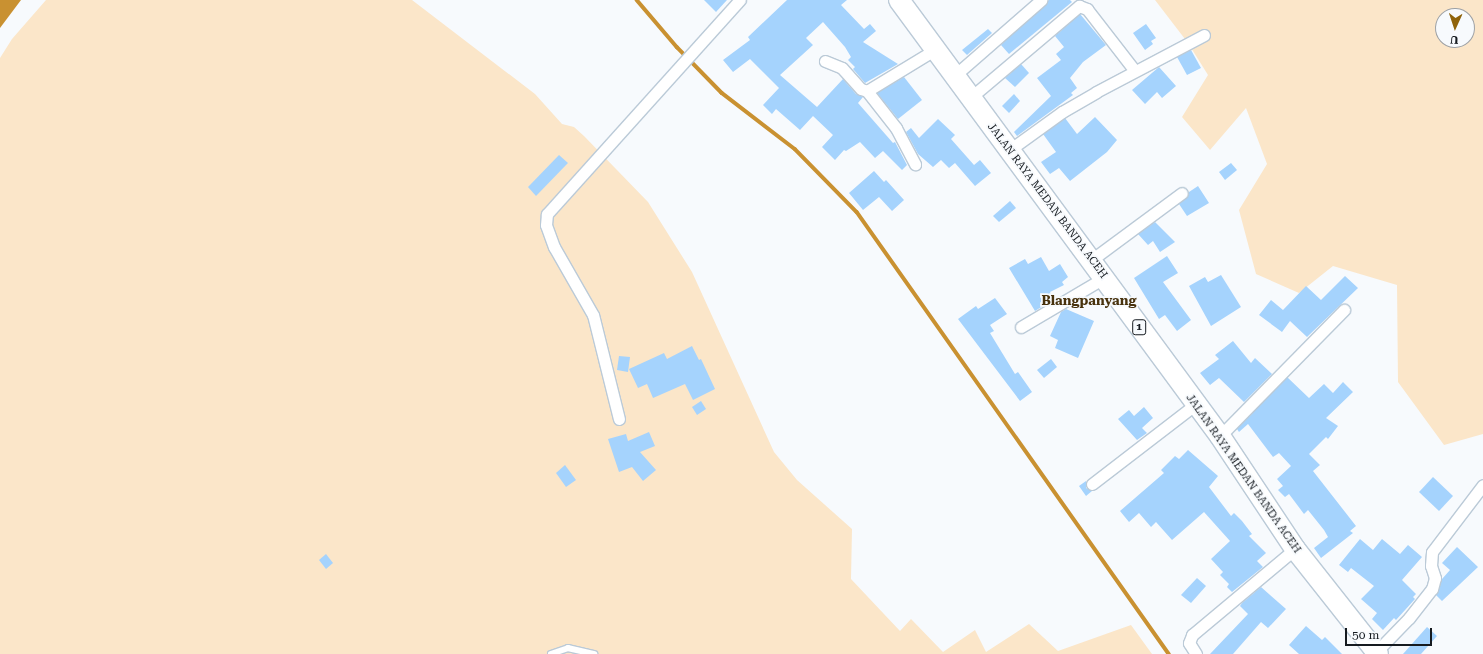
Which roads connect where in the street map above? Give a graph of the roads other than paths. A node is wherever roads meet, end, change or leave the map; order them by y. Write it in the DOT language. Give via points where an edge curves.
graph roads {
  1 [pos="740,0"];
  2 [pos="899,0"];
  3 [pos="1041,0"];
  4 [pos="1204,35"];
  5 [pos="936,49"];
  6 [pos="825,61"];
  7 [pos="1135,71"];
  8 [pos="954,76"];
  9 [pos="867,91"];
  10 [pos="970,98"];
  11 [pos="1008,151"];
  12 [pos="915,164"];
  13 [pos="1182,193"];
  14 [pos="1090,260"];
  15 [pos="1104,278"];
  16 [pos="1344,310"];
  17 [pos="1021,327"];
  18 [pos="1196,404"];
  19 [pos="619,419"];
  20 [pos="1220,436"];
  21 [pos="1092,484"];
  22 [pos="1483,486"];
  23 [pos="1295,549"];
  24 [pos="1377,653"];
  25 [pos="552,654"];
  26 [pos="594,654"];
  27 [pos="1196,654"];
  1 -- 19 [label="street" via="549,211 546,219 554,247 592,315"];
  2 -- 5 [label="highway, JALAN RAYA MEDAN BANDA ACEH / 1"];
  3 -- 8 [label="street"];
  4 -- 7 [label="street"];
  5 -- 8 [label="highway, JALAN RAYA MEDAN BANDA ACEH / 1"];
  5 -- 9 [label="street"];
  6 -- 9 [label="street" via="842,68 860,89"];
  7 -- 10 [label="street" via="1087,9 1078,6"];
  7 -- 11 [label="street" via="1062,112"];
  8 -- 10 [label="highway, JALAN RAYA MEDAN BANDA ACEH / 1"];
  9 -- 12 [label="street" via="896,128"];
  10 -- 11 [label="highway, JALAN RAYA MEDAN BANDA ACEH / 1"];
  11 -- 14 [label="highway, JALAN RAYA MEDAN BANDA ACEH / 1"];
  13 -- 14 [label="street"];
  14 -- 15 [label="highway, JALAN RAYA MEDAN BANDA ACEH / 1"];
  15 -- 17 [label="street"];
  15 -- 18 [label="highway, JALAN RAYA MEDAN BANDA ACEH / 1"];
  16 -- 20 [label="street"];
  18 -- 20 [label="highway, JALAN RAYA MEDAN BANDA ACEH / 1"];
  18 -- 21 [label="street"];
  20 -- 23 [label="highway, JALAN RAYA MEDAN BANDA ACEH / 1"];
  22 -- 24 [label="street" via="1432,552 1431,566 1435,578 1432,589"];
  23 -- 24 [label="highway, JALAN RAYA MEDAN BANDA ACEH / 1"];
  23 -- 27 [label="street" via="1192,635 1189,643"];
  25 -- 26 [label="lane" via="568,648"];
}
